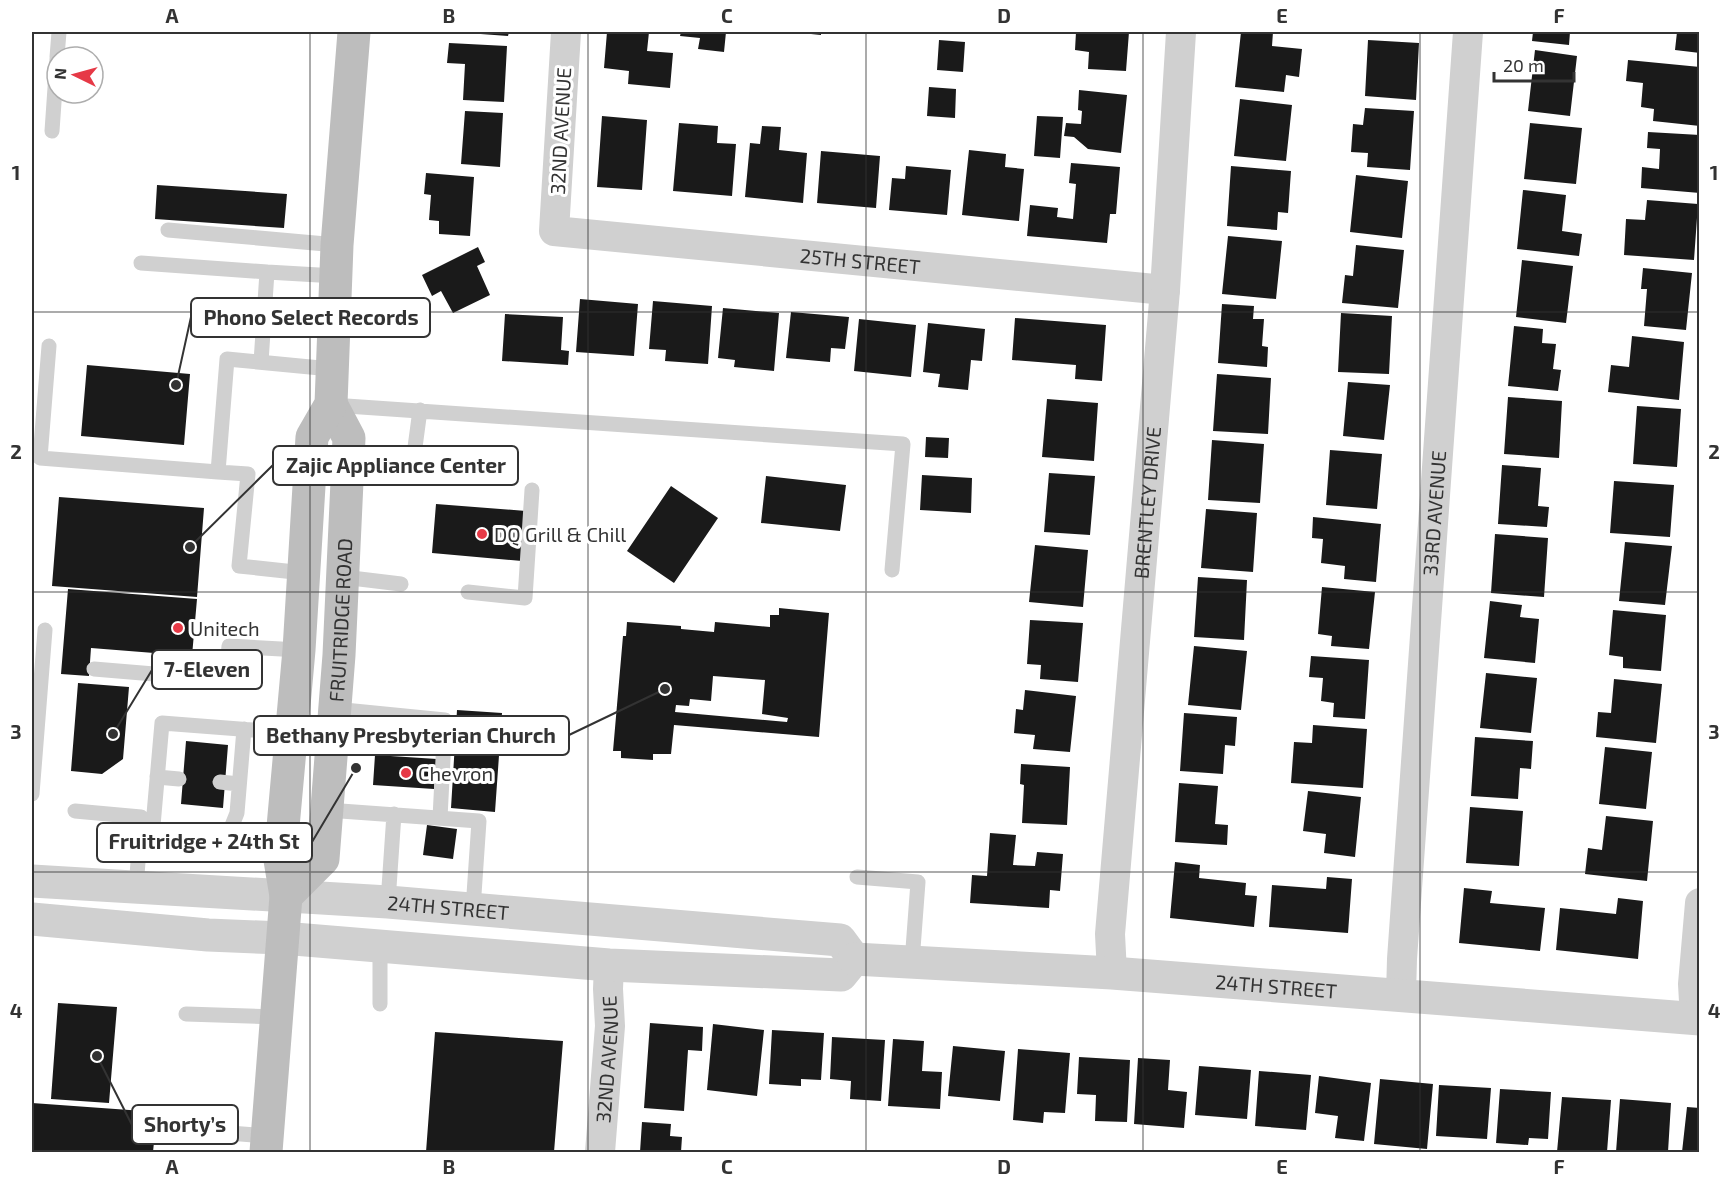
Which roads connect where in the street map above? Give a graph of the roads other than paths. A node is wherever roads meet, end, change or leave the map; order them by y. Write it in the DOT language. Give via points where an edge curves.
graph roads {
  1 [pos="354,32"];
  2 [pos="566,32"];
  3 [pos="1181,32"];
  4 [pos="1468,32"];
  5 [pos="54,105"];
  6 [pos="52,131"];
  7 [pos="168,230"];
  8 [pos="554,231"];
  9 [pos="336,261"];
  10 [pos="141,263"];
  11 [pos="267,272"];
  12 [pos="1165,290"];
  13 [pos="49,346"];
  14 [pos="261,362"];
  15 [pos="331,369"];
  16 [pos="331,404"];
  17 [pos="420,410"];
  18 [pos="218,472"];
  19 [pos="411,477"];
  20 [pos="532,490"];
  21 [pos="892,570"];
  22 [pos="304,573"];
  23 [pos="343,577"];
  24 [pos="401,584"];
  25 [pos="468,592"];
  26 [pos="45,630"];
  27 [pos="299,650"];
  28 [pos="94,669"];
  29 [pos="334,709"];
  30 [pos="244,729"];
  31 [pos="292,733"];
  32 [pos="157,777"];
  33 [pos="179,779"];
  34 [pos="220,782"];
  35 [pos="239,784"];
  36 [pos="32,794"];
  37 [pos="327,810"];
  38 [pos="75,811"];
  39 [pos="394,814"];
  40 [pos="440,818"];
  41 [pos="146,837"];
  42 [pos="857,877"];
  43 [pos="32,881"];
  44 [pos="136,888"];
  45 [pos="286,896"];
  46 [pos="388,902"];
  47 [pos="1700,903"];
  48 [pos="473,909"];
  49 [pos="32,919"];
  50 [pos="282,938"];
  51 [pos="380,946"];
  52 [pos="854,959"];
  53 [pos="912,962"];
  54 [pos="609,965"];
  55 [pos="1112,973"];
  56 [pos="1401,995"];
  57 [pos="380,1004"];
  58 [pos="186,1014"];
  59 [pos="276,1017"];
  60 [pos="1697,1019"];
  61 [pos="178,1129"];
  62 [pos="267,1144"];
  63 [pos="600,1152"];
  1 -- 9 [label="main road, FRUITRIDGE ROAD"];
  2 -- 8 [label="street, 32ND AVENUE"];
  3 -- 12 [label="street, BRENTLEY DRIVE"];
  4 -- 56 [label="street, 33RD AVENUE"];
  5 -- 6 [label="lane"];
  7 -- 9 [label="lane"];
  8 -- 12 [label="street, 25TH STREET"];
  9 -- 11 [label="lane"];
  9 -- 15 [label="main road, FRUITRIDGE ROAD"];
  10 -- 11 [label="lane"];
  11 -- 14 [label="lane"];
  12 -- 55 [label="street, BRENTLEY DRIVE" via="1111,922"];
  13 -- 18 [label="lane" via="40,458"];
  14 -- 15 [label="lane"];
  14 -- 18 [label="lane" via="227,359"];
  15 -- 16 [label="main road, FRUITRIDGE ROAD"];
  16 -- 17 [label="lane"];
  16 -- 22 [label="main road, FRUITRIDGE ROAD" via="312,437"];
  16 -- 23 [label="main road, FRUITRIDGE ROAD" via="349,438"];
  17 -- 19 [label="lane"];
  17 -- 21 [label="lane" via="903,444"];
  18 -- 22 [label="lane" via="248,474 239,566"];
  20 -- 25 [label="lane" via="525,598"];
  22 -- 27 [label="main road, FRUITRIDGE ROAD"];
  23 -- 24 [label="lane"];
  23 -- 29 [label="main road, FRUITRIDGE ROAD"];
  26 -- 36 [label="lane"];
  27 -- 28 [label="lane" via="229,646 226,680"];
  27 -- 31 [label="main road, FRUITRIDGE ROAD"];
  29 -- 37 [label="main road, FRUITRIDGE ROAD"];
  29 -- 40 [label="lane" via="445,720"];
  30 -- 31 [label="lane"];
  30 -- 32 [label="lane" via="162,723"];
  30 -- 35 [label="lane"];
  31 -- 45 [label="main road, FRUITRIDGE ROAD" via="280,860"];
  32 -- 33 [label="lane"];
  32 -- 41 [label="lane"];
  34 -- 35 [label="lane"];
  35 -- 41 [label="lane" via="237,813 229,833 212,841"];
  37 -- 39 [label="lane"];
  37 -- 45 [label="main road, FRUITRIDGE ROAD" via="323,859"];
  38 -- 41 [label="lane" via="141,817"];
  39 -- 40 [label="lane"];
  39 -- 46 [label="lane"];
  40 -- 48 [label="lane" via="479,821"];
  41 -- 44 [label="lane"];
  42 -- 53 [label="lane" via="918,882"];
  43 -- 44 [label="street, 24TH STREET"];
  44 -- 45 [label="street, 24TH STREET"];
  45 -- 46 [label="street, 24TH STREET"];
  45 -- 50 [label="main road, FRUITRIDGE ROAD"];
  46 -- 48 [label="street, 24TH STREET"];
  47 -- 60 [label="street" via="1693,984"];
  48 -- 52 [label="street, 24TH STREET" via="840,940"];
  49 -- 50 [label="street"];
  50 -- 51 [label="street"];
  50 -- 59 [label="main road, FRUITRIDGE ROAD"];
  51 -- 54 [label="street"];
  51 -- 57 [label="lane"];
  52 -- 53 [label="street, 24TH STREET"];
  52 -- 54 [label="street" via="841,975"];
  53 -- 55 [label="street, 24TH STREET"];
  54 -- 63 [label="street, 32ND AVENUE" via="610,1026"];
  55 -- 56 [label="street, 24TH STREET"];
  56 -- 60 [label="street, 24TH STREET"];
  58 -- 59 [label="lane"];
  59 -- 62 [label="main road, FRUITRIDGE ROAD"];
  61 -- 62 [label="lane"];
}
